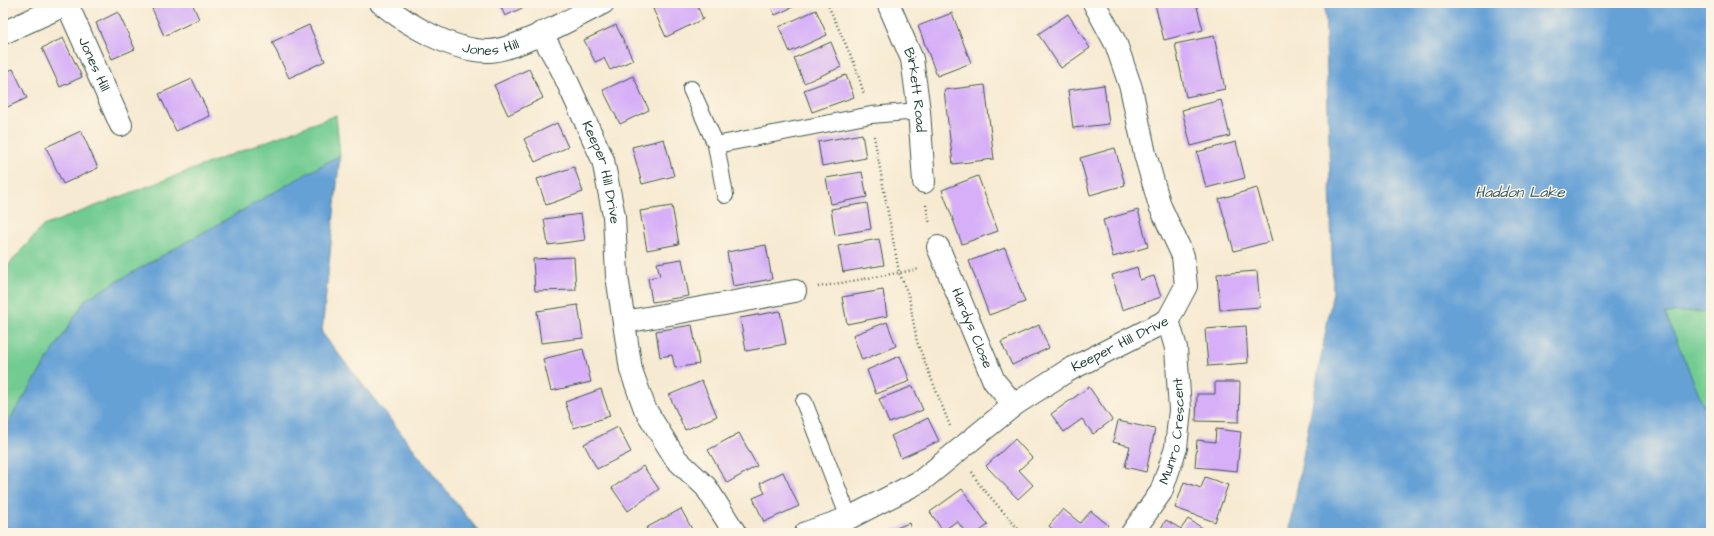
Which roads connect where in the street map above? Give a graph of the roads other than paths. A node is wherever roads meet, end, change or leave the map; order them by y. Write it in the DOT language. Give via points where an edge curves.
graph roads {
  1 [pos="381,3"];
  2 [pos="603,3"];
  3 [pos="888,3"];
  4 [pos="1094,3"];
  5 [pos="68,4"];
  6 [pos="3,33"];
  7 [pos="541,33"];
  8 [pos="691,89"];
  9 [pos="919,111"];
  10 [pos="121,124"];
  11 [pos="716,145"];
  12 [pos="924,182"];
  13 [pos="725,196"];
  14 [pos="942,256"];
  15 [pos="795,292"];
  16 [pos="1168,320"];
  17 [pos="625,322"];
  18 [pos="804,402"];
  19 [pos="1014,405"];
  20 [pos="849,518"];
  21 [pos="735,533"];
  22 [pos="806,533"];
  23 [pos="1132,533"];
  1 -- 7 [label="street, Jones Hill" via="400,19 451,44 488,51"];
  2 -- 7 [label="street, Jones Hill"];
  3 -- 9 [label="street, Birkett Road" via="912,59"];
  4 -- 16 [label="street, Keeper Hill Drive" via="1116,44 1131,88 1145,154 1160,206 1183,256 1186,286"];
  5 -- 6 [label="street, Jones Hill"];
  5 -- 10 [label="street, Jones Hill"];
  7 -- 17 [label="street, Keeper Hill Drive" via="561,68 603,160 614,216 617,276"];
  8 -- 11 [label="lane"];
  9 -- 11 [label="lane" via="871,114"];
  9 -- 12 [label="street, Birkett Road"];
  11 -- 13 [label="lane"];
  14 -- 19 [label="street, Hardys Close" via="994,381"];
  15 -- 17 [label="street"];
  16 -- 19 [label="street, Keeper Hill Drive" via="1067,372"];
  16 -- 23 [label="street, Munro Crescent" via="1176,348 1180,410 1176,448 1161,492"];
  17 -- 21 [label="street, Keeper Hill Drive" via="631,370 645,409 676,459 706,487"];
  18 -- 20 [label="lane"];
  19 -- 20 [label="street, Keeper Hill Drive" via="921,481"];
  20 -- 22 [label="street, Keeper Hill Drive"];
}
